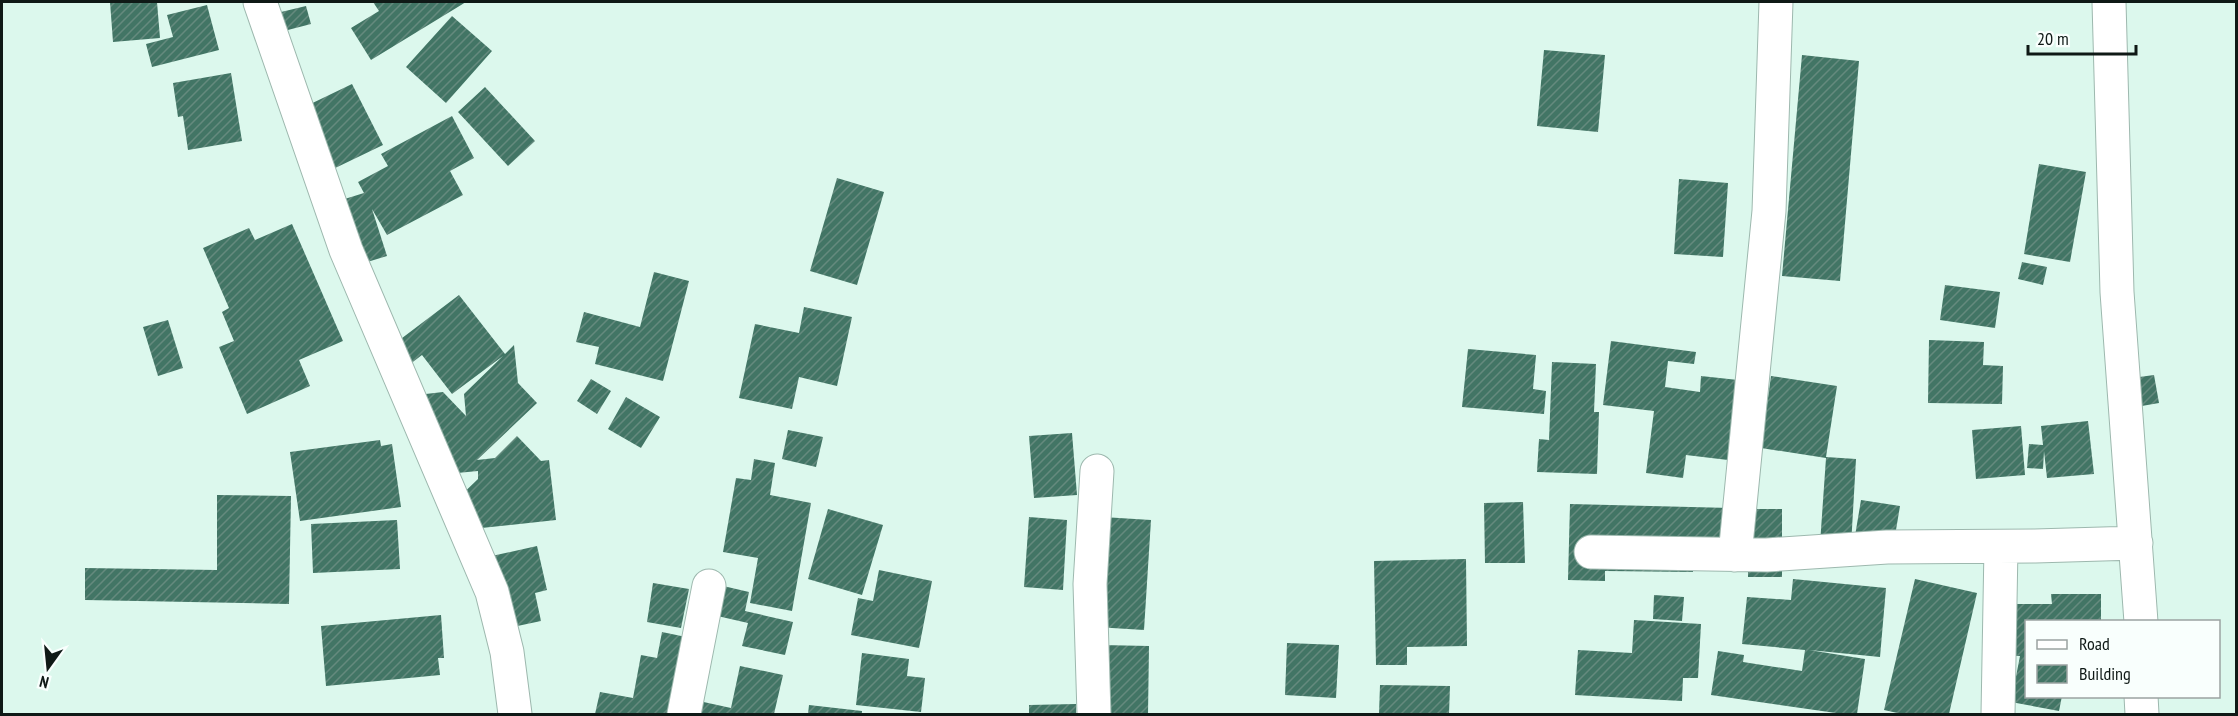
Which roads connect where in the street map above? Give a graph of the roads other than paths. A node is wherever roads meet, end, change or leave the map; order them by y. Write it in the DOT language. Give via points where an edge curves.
graph roads {
  1 [pos="260,2"];
  2 [pos="1776,2"];
  3 [pos="2109,2"];
  4 [pos="1097,471"];
  5 [pos="2136,543"];
  6 [pos="2001,547"];
  7 [pos="1591,552"];
  8 [pos="1735,555"];
  9 [pos="709,586"];
  10 [pos="2141,620"];
  11 [pos="2141,698"];
  12 [pos="515,714"];
  13 [pos="684,714"];
  14 [pos="1094,714"];
  15 [pos="1998,714"];
  16 [pos="2142,714"];
  1 -- 12 [label="street" via="346,250 492,592 507,652"];
  2 -- 8 [label="street" via="1769,211"];
  3 -- 5 [label="street" via="2117,292"];
  4 -- 14 [label="street" via="1090,584"];
  5 -- 6 [label="street"];
  5 -- 10 [label="street"];
  6 -- 8 [label="street" via="1887,547"];
  6 -- 15 [label="street"];
  7 -- 8 [label="street"];
  9 -- 13 [label="street"];
  11 -- 16 [label="street"];
}
